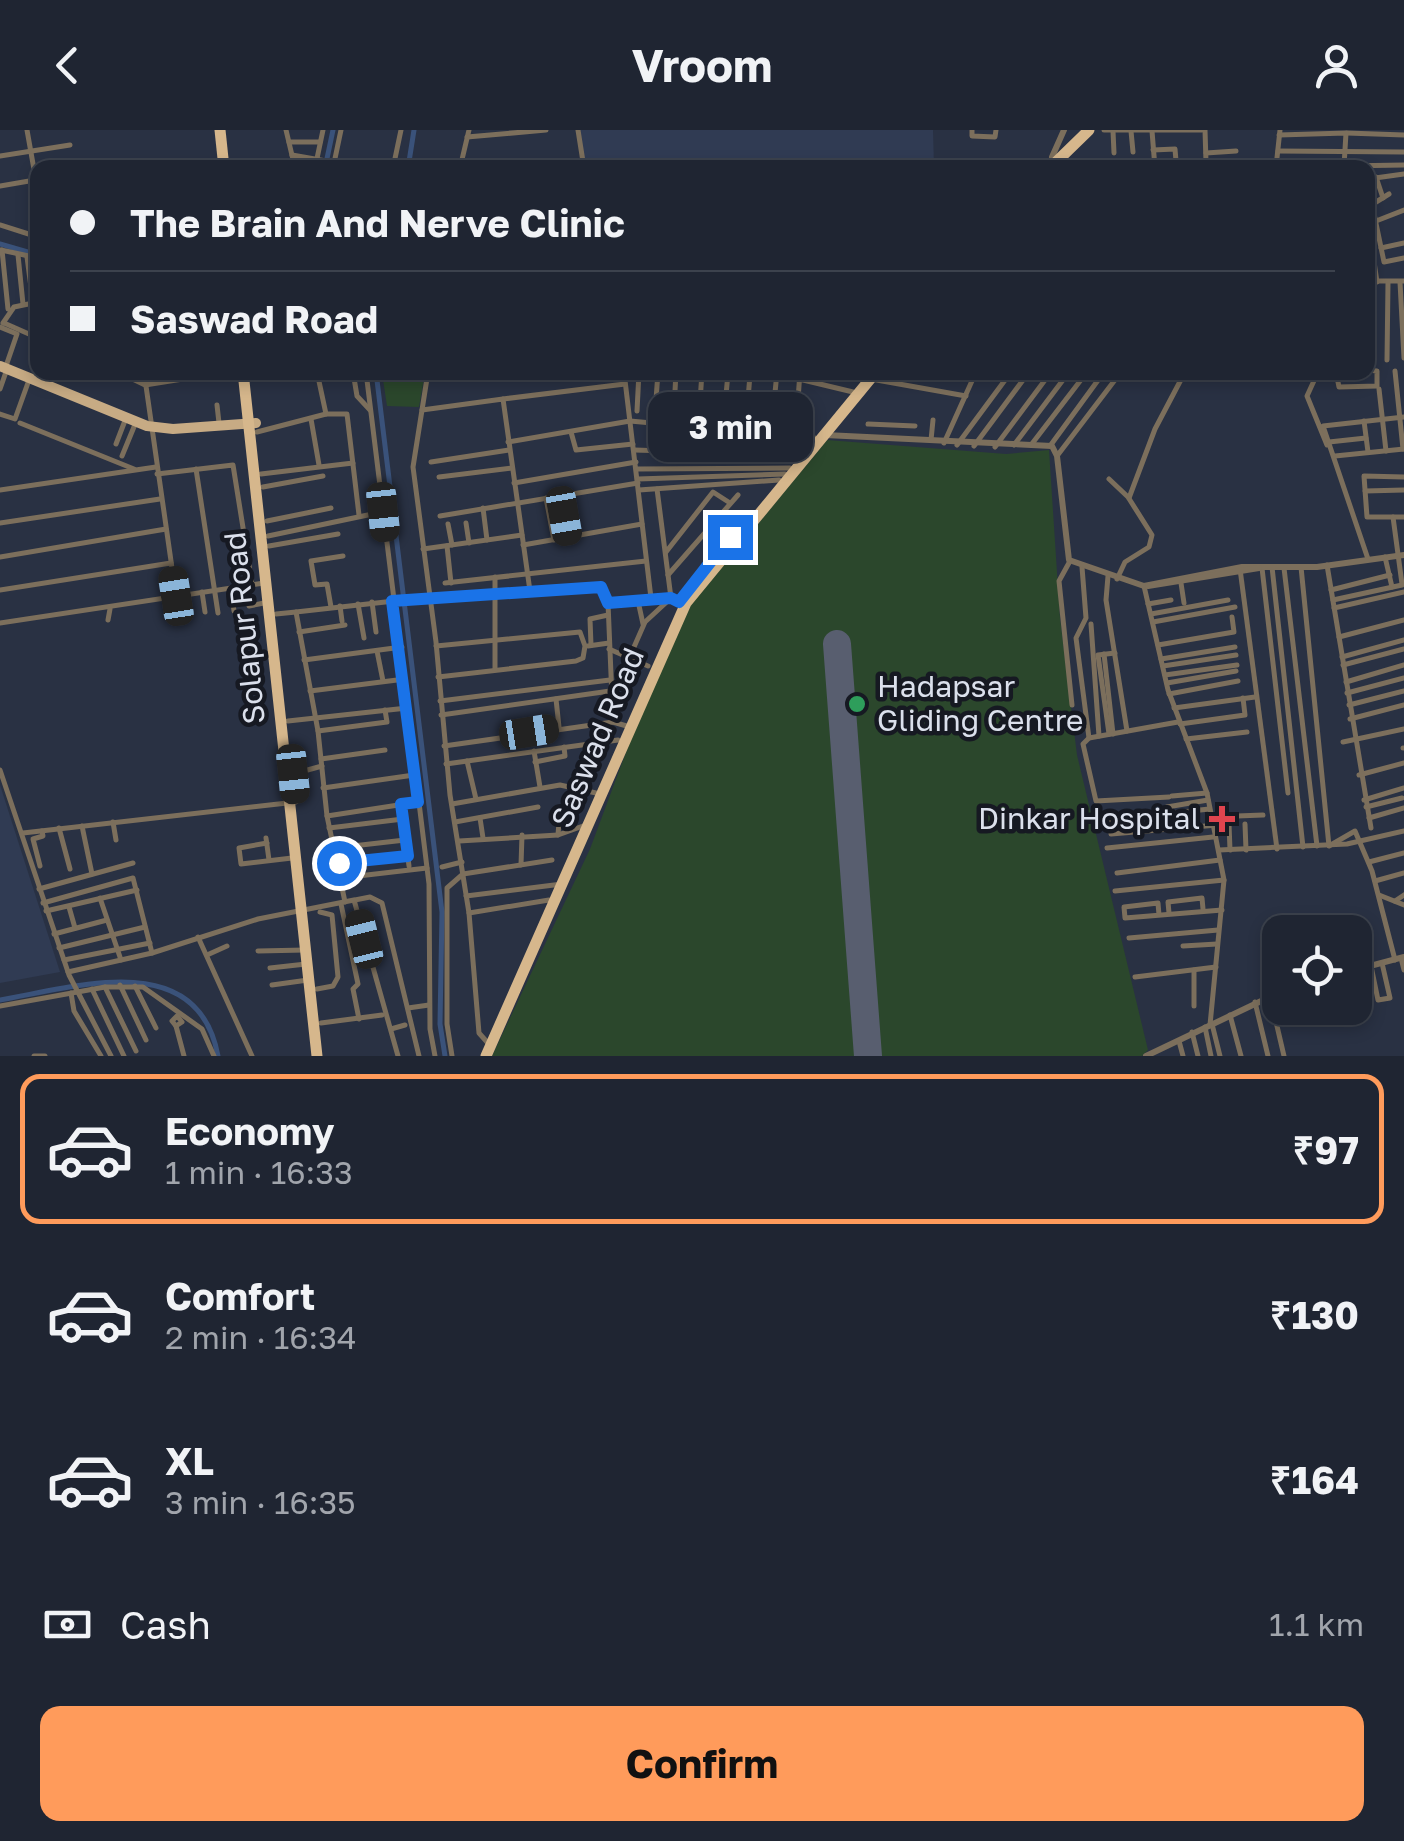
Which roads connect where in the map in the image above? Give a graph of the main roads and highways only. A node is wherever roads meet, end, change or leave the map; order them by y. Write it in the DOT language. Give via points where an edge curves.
graph roads {
  1 [pos="224,130"];
  2 [pos="1089,130"];
  3 [pos="224,160"];
  4 [pos="230,160"];
  5 [pos="1055,160"];
  6 [pos="4,368"];
  7 [pos="30,379"];
  8 [pos="31,380"];
  9 [pos="248,380"];
  10 [pos="866,380"];
  11 [pos="868,380"];
  12 [pos="254,426"];
  13 [pos="820,436"];
  14 [pos="678,602"];
  15 [pos="623,724"];
  16 [pos="292,802"];
  17 [pos="560,883"];
  18 [pos="308,912"];
  19 [pos="312,984"];
  20 [pos="484,1051"];
  21 [pos="321,1056"];
  1 -- 3 [label="highway"];
  1 -- 4 [label="highway"];
  2 -- 5 [label="highway"];
  6 -- 7 [label="main road"];
  8 -- 12 [label="main road" via="152,427"];
  9 -- 12 [label="highway, Solapur Road"];
  10 -- 13 [label="highway, Saswad Road"];
  11 -- 13 [label="highway, Saswad Road"];
  12 -- 16 [label="highway, Solapur Road"];
  12 -- 16 [label="highway, Solapur Road" via="258,584 267,602"];
  13 -- 14 [label="highway, Saswad Road"];
  13 -- 14 [label="highway, Saswad Road"];
  14 -- 15 [label="highway, Saswad Road"];
  14 -- 15 [label="highway, Saswad Road"];
  15 -- 17 [label="highway, Saswad Road"];
  15 -- 17 [label="highway, Saswad Road"];
  16 -- 18 [label="highway, Solapur Road"];
  16 -- 18 [label="highway, Solapur Road" via="294,858"];
  17 -- 20 [label="highway, Saswad Road"];
  17 -- 20 [label="highway, Saswad Road"];
  18 -- 19 [label="highway, Solapur Road"];
  18 -- 19 [label="highway, Solapur Road"];
  19 -- 21 [label="highway, Solapur Road"];
  19 -- 21 [label="highway, Solapur Road"];
}
